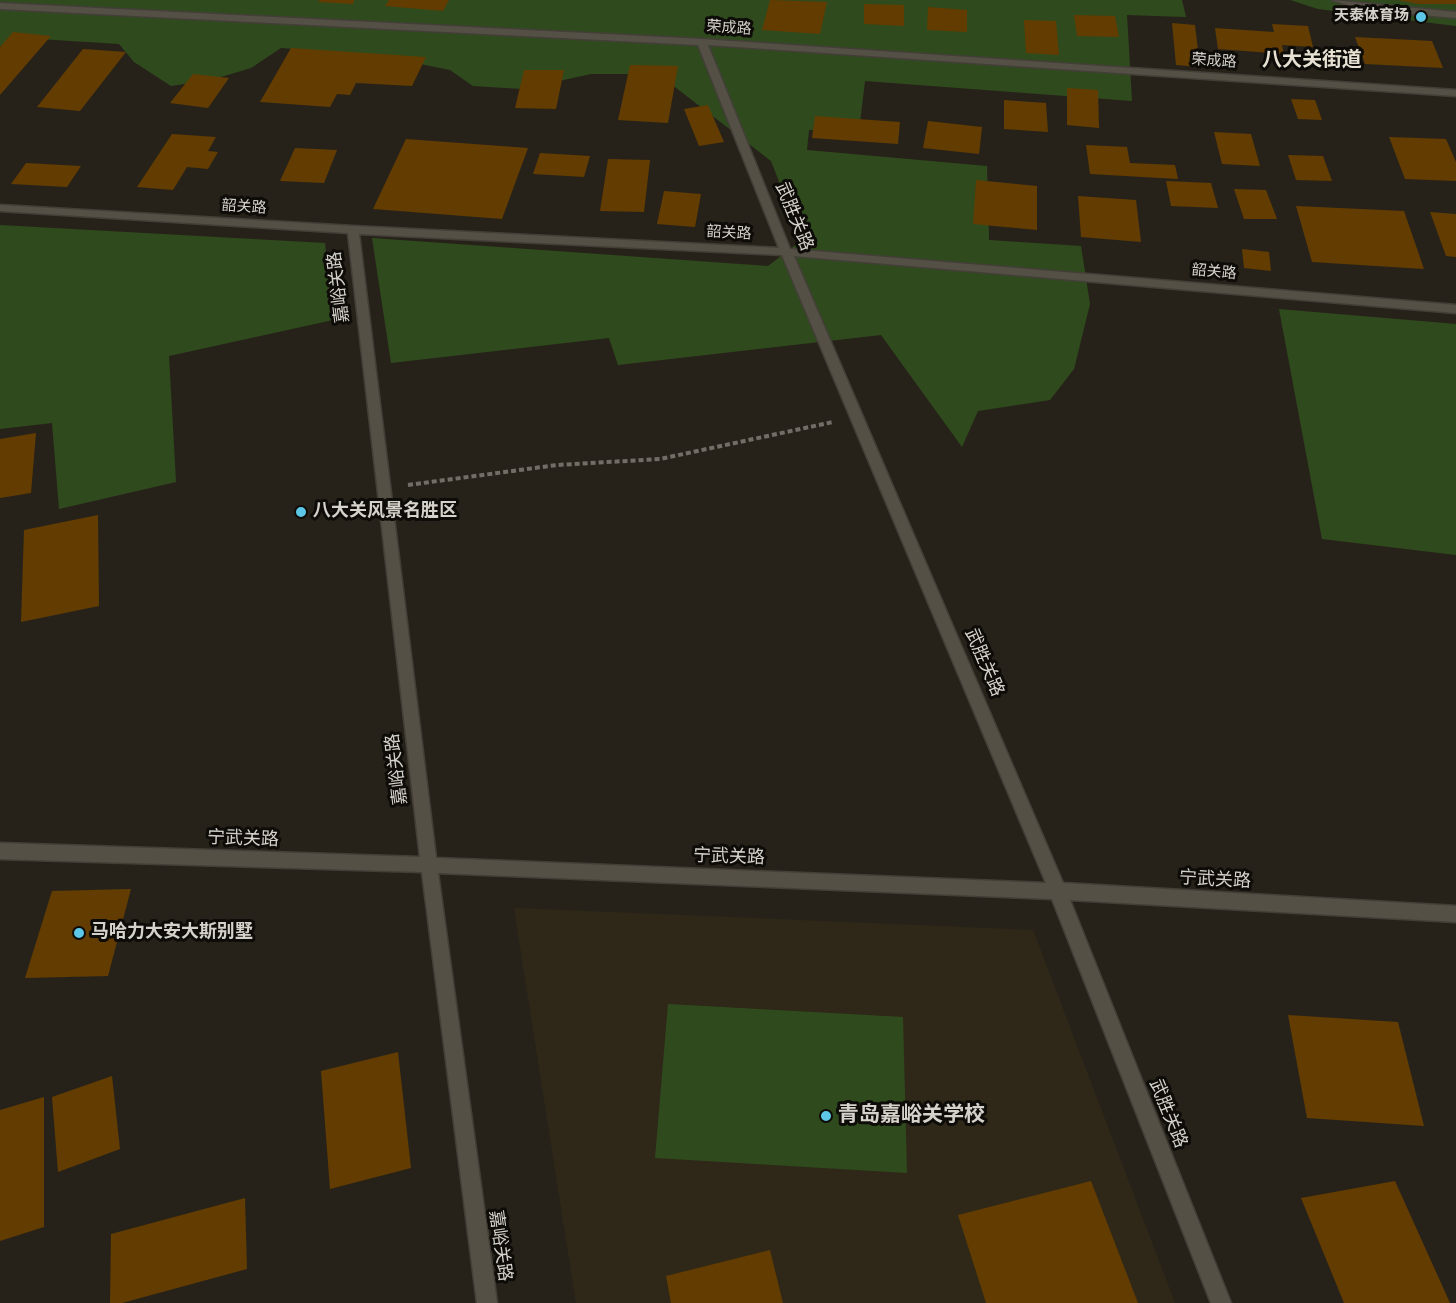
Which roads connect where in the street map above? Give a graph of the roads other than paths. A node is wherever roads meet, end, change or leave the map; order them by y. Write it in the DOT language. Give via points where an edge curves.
graph roads {
  1 [pos="1337,0"];
  2 [pos="0,6"];
  3 [pos="1456,15"];
  4 [pos="702,42"];
  5 [pos="1456,93"];
  6 [pos="0,208"];
  7 [pos="353,230"];
  8 [pos="786,252"];
  9 [pos="1456,309"];
  10 [pos="0,851"];
  11 [pos="429,866"];
  12 [pos="1058,891"];
  13 [pos="1456,914"];
  14 [pos="487,1303"];
  15 [pos="1221,1303"];
  1 -- 3 [label="street" via="1364,7"];
  2 -- 4 [label="street, 荣成路"];
  4 -- 5 [label="street, 荣成路"];
  4 -- 8 [label="street, 武胜关路"];
  6 -- 7 [label="street, 韶关路"];
  7 -- 8 [label="street, 韶关路"];
  7 -- 11 [label="street, 嘉峪关路"];
  8 -- 9 [label="street, 韶关路"];
  8 -- 12 [label="street, 武胜关路"];
  10 -- 11 [label="street, 宁武关路"];
  11 -- 12 [label="street, 宁武关路"];
  11 -- 14 [label="street, 嘉峪关路"];
  12 -- 13 [label="street, 宁武关路"];
  12 -- 15 [label="street, 武胜关路"];
}
